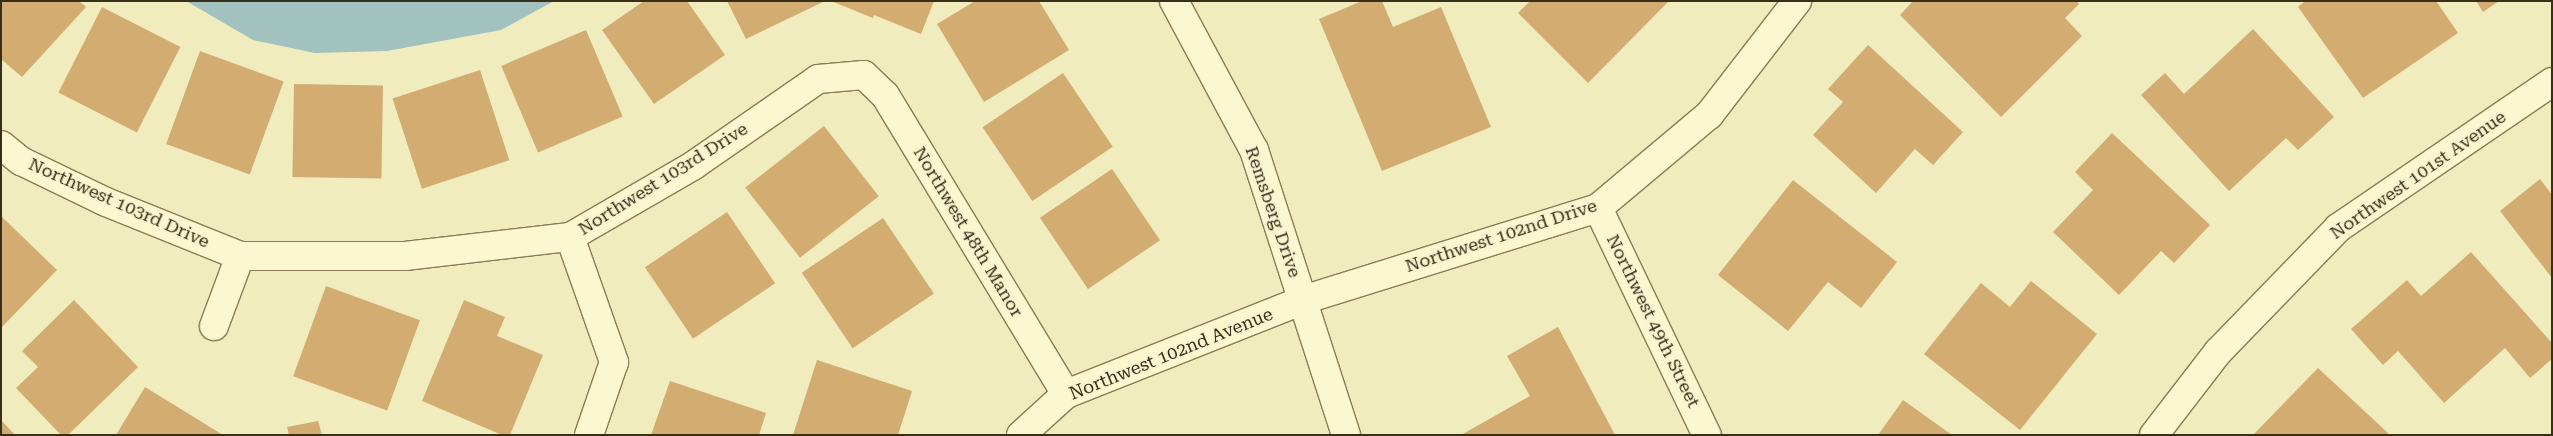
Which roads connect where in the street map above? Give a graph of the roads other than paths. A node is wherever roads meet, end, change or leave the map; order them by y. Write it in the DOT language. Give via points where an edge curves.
graph roads {
  1 [pos="1174,1"];
  2 [pos="1796,1"];
  3 [pos="864,75"];
  4 [pos="2552,82"];
  5 [pos="1,145"];
  6 [pos="1598,208"];
  7 [pos="570,237"];
  8 [pos="240,256"];
  9 [pos="1303,300"];
  10 [pos="214,326"];
  11 [pos="1066,394"];
  12 [pos="589,435"];
  13 [pos="1021,435"];
  14 [pos="1346,435"];
  15 [pos="1707,435"];
  16 [pos="2154,435"];
  1 -- 9 [label="street, Remsberg Drive" via="1254,150"];
  2 -- 6 [label="street, Northwest 102nd Drive" via="1709,115"];
  3 -- 7 [label="street, Northwest 103rd Drive" via="818,79 694,165"];
  3 -- 11 [label="street, Northwest 48th Manor" via="885,96"];
  4 -- 16 [label="street, Northwest 101st Avenue" via="2338,228 2218,352"];
  5 -- 8 [label="street, Northwest 103rd Drive" via="21,161 106,202"];
  6 -- 9 [label="street, Northwest 102nd Drive"];
  6 -- 15 [label="street, Northwest 49th Street"];
  7 -- 8 [label="street, Northwest 103rd Drive" via="405,256"];
  7 -- 12 [label="street" via="614,362"];
  8 -- 10 [label="street"];
  9 -- 11 [label="street, Northwest 102nd Avenue"];
  9 -- 14 [label="street, Remsberg Drive"];
  11 -- 13 [label="street, Northwest 102nd Avenue"];
}
